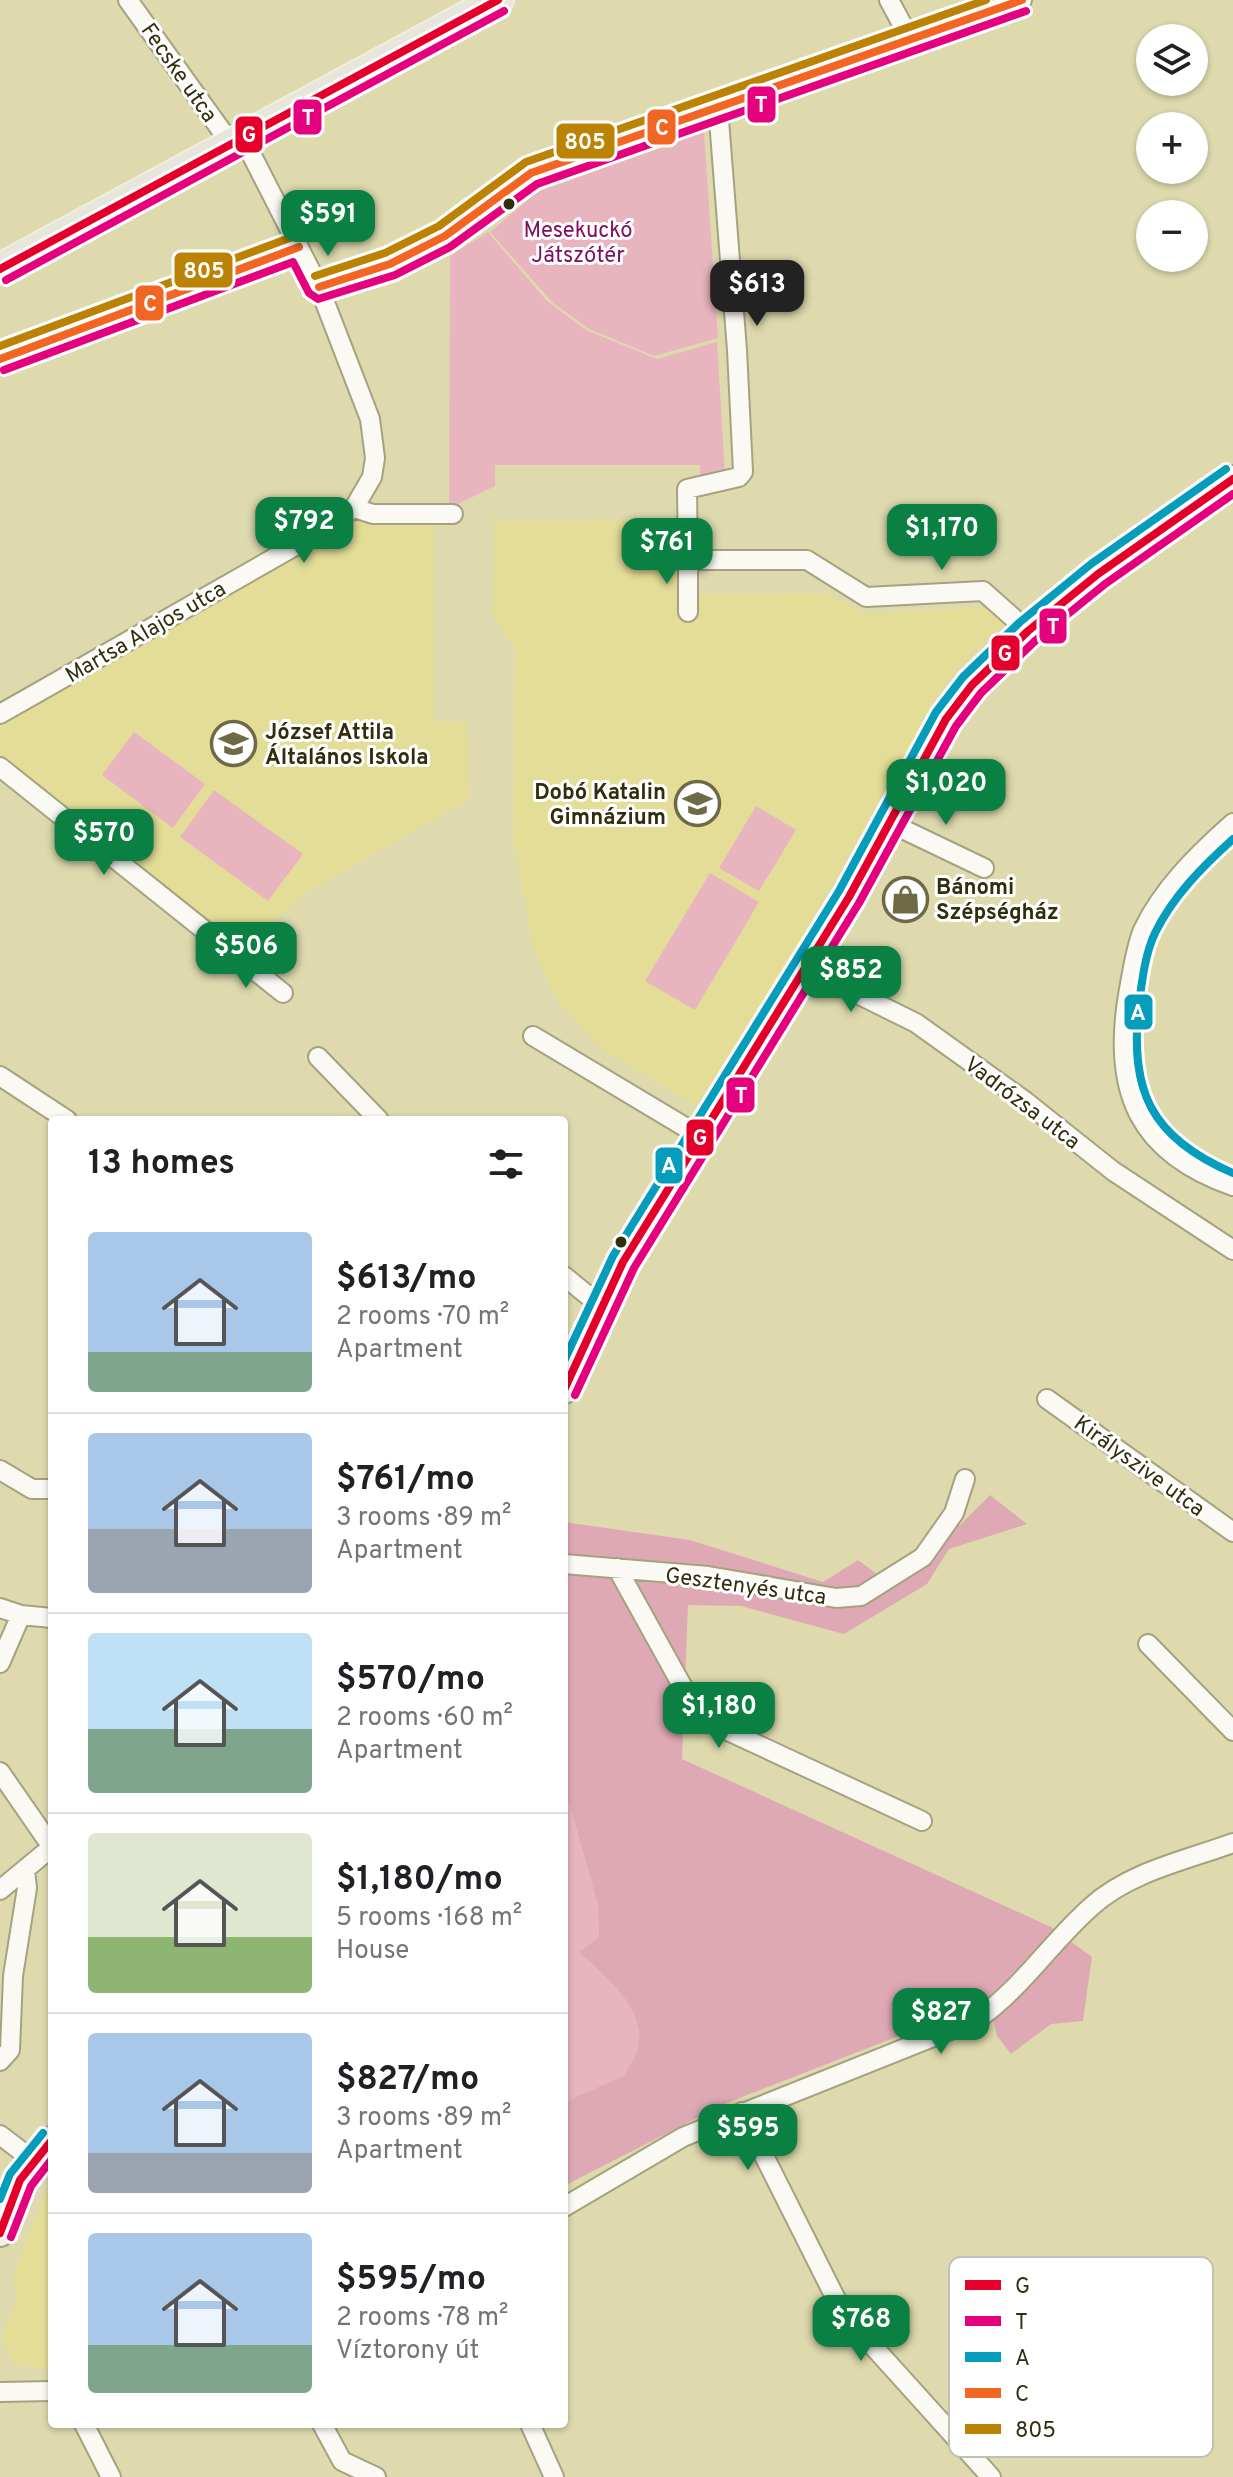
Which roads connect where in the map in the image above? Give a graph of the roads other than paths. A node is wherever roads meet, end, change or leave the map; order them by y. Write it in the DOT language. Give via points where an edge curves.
graph roads {
  1 [pos="128,0"];
  2 [pos="498,0"];
  3 [pos="889,0"];
  4 [pos="1022,0"];
  5 [pos="910,39"];
  6 [pos="718,107"];
  7 [pos="237,141"];
  8 [pos="299,247"];
  9 [pos="0,269"];
  10 [pos="319,287"];
  11 [pos="0,359"];
  12 [pos="1233,479"];
  13 [pos="354,508"];
  14 [pos="453,514"];
  15 [pos="688,560"];
  16 [pos="688,612"];
  17 [pos="1028,631"];
  18 [pos="0,714"];
  19 [pos="0,767"];
  20 [pos="890,823"];
  21 [pos="1233,823"];
  22 [pos="984,868"];
  23 [pos="805,968"];
  24 [pos="283,993"];
  25 [pos="533,1036"];
  26 [pos="318,1057"];
  27 [pos="0,1076"];
  28 [pos="61,1116"];
  29 [pos="375,1116"];
  30 [pos="700,1136"];
  31 [pos="1233,1186"];
  32 [pos="1233,1250"];
  33 [pos="568,1279"];
  34 [pos="602,1307"];
  35 [pos="568,1381"];
  36 [pos="1047,1399"];
  37 [pos="0,1470"];
  38 [pos="965,1479"];
  39 [pos="48,1489"];
  40 [pos="1233,1532"];
  41 [pos="568,1564"];
  42 [pos="617,1568"];
  43 [pos="0,1608"];
  44 [pos="21,1615"];
  45 [pos="48,1618"];
  46 [pos="1148,1644"];
  47 [pos="0,1663"];
  48 [pos="1233,1731"];
  49 [pos="0,1772"];
  50 [pos="922,1821"];
  51 [pos="48,1841"];
  52 [pos="1233,1843"];
  53 [pos="48,1850"];
  54 [pos="25,1870"];
  55 [pos="0,1890"];
  56 [pos="0,2061"];
  57 [pos="742,2112"];
  58 [pos="0,2135"];
  59 [pos="48,2145"];
  60 [pos="34,2161"];
  61 [pos="568,2205"];
  62 [pos="0,2233"];
  63 [pos="48,2391"];
  64 [pos="0,2392"];
  65 [pos="86,2428"];
  66 [pos="324,2428"];
  67 [pos="532,2428"];
  68 [pos="949,2430"];
  69 [pos="973,2457"];
  70 [pos="111,2477"];
  71 [pos="376,2477"];
  72 [pos="554,2477"];
  73 [pos="991,2477"];
  1 -- 7 [label="street, Fecske utca"];
  2 -- 7 [label="main road"];
  3 -- 5 [label="street"];
  4 -- 5 [label="street"];
  5 -- 6 [label="street"];
  6 -- 10 [label="street" via="531,173 445,236 390,264"];
  6 -- 15 [label="street" via="743,472 687,489"];
  7 -- 8 [label="street, Martsa Alajos utca"];
  7 -- 9 [label="main road"];
  8 -- 10 [label="street, Martsa Alajos utca"];
  8 -- 11 [label="street"];
  10 -- 13 [label="street, Martsa Alajos utca" via="375,442 372,477"];
  12 -- 17 [label="main road" via="1098,574"];
  13 -- 14 [label="street" via="373,514"];
  13 -- 18 [label="street, Martsa Alajos utca"];
  15 -- 16 [label="street"];
  15 -- 17 [label="street" via="807,560 866,597 983,591"];
  17 -- 20 [label="main road" via="972,685 946,719"];
  19 -- 24 [label="street"];
  20 -- 22 [label="street"];
  20 -- 23 [label="main road"];
  21 -- 31 [label="street" via="1174,881 1143,931 1121,1036 1133,1104 1149,1133 1173,1157"];
  23 -- 30 [label="main road"];
  23 -- 32 [label="street, Vadrózsa utca" via="916,1023 1113,1171"];
  25 -- 30 [label="street"];
  26 -- 29 [label="street"];
  27 -- 28 [label="street"];
  30 -- 34 [label="main road" via="623,1262"];
  33 -- 34 [label="street"];
  34 -- 35 [label="main road"];
  36 -- 40 [label="street, Királyszive utca"];
  37 -- 39 [label="street" via="32,1489"];
  38 -- 42 [label="street, Gesztenyés utca" via="954,1513 923,1557 861,1596 836,1598 708,1576"];
  41 -- 42 [label="street, Gesztenyés utca"];
  42 -- 50 [label="street" via="700,1718"];
  43 -- 44 [label="street"];
  44 -- 45 [label="street"];
  44 -- 47 [label="street"];
  46 -- 48 [label="street"];
  49 -- 51 [label="street"];
  52 -- 57 [label="street" via="1133,1880 1093,1904 1011,1995 978,2019"];
  53 -- 54 [label="street"];
  54 -- 55 [label="street"];
  54 -- 56 [label="street" via="10,2050"];
  57 -- 61 [label="street" via="683,2137"];
  57 -- 68 [label="street" via="843,2313"];
  58 -- 60 [label="street"];
  59 -- 60 [label="main road"];
  60 -- 62 [label="main road" via="20,2180"];
  63 -- 64 [label="street"];
  65 -- 70 [label="street"];
  66 -- 71 [label="street" via="342,2461"];
  67 -- 72 [label="street"];
  69 -- 73 [label="street"];
}
